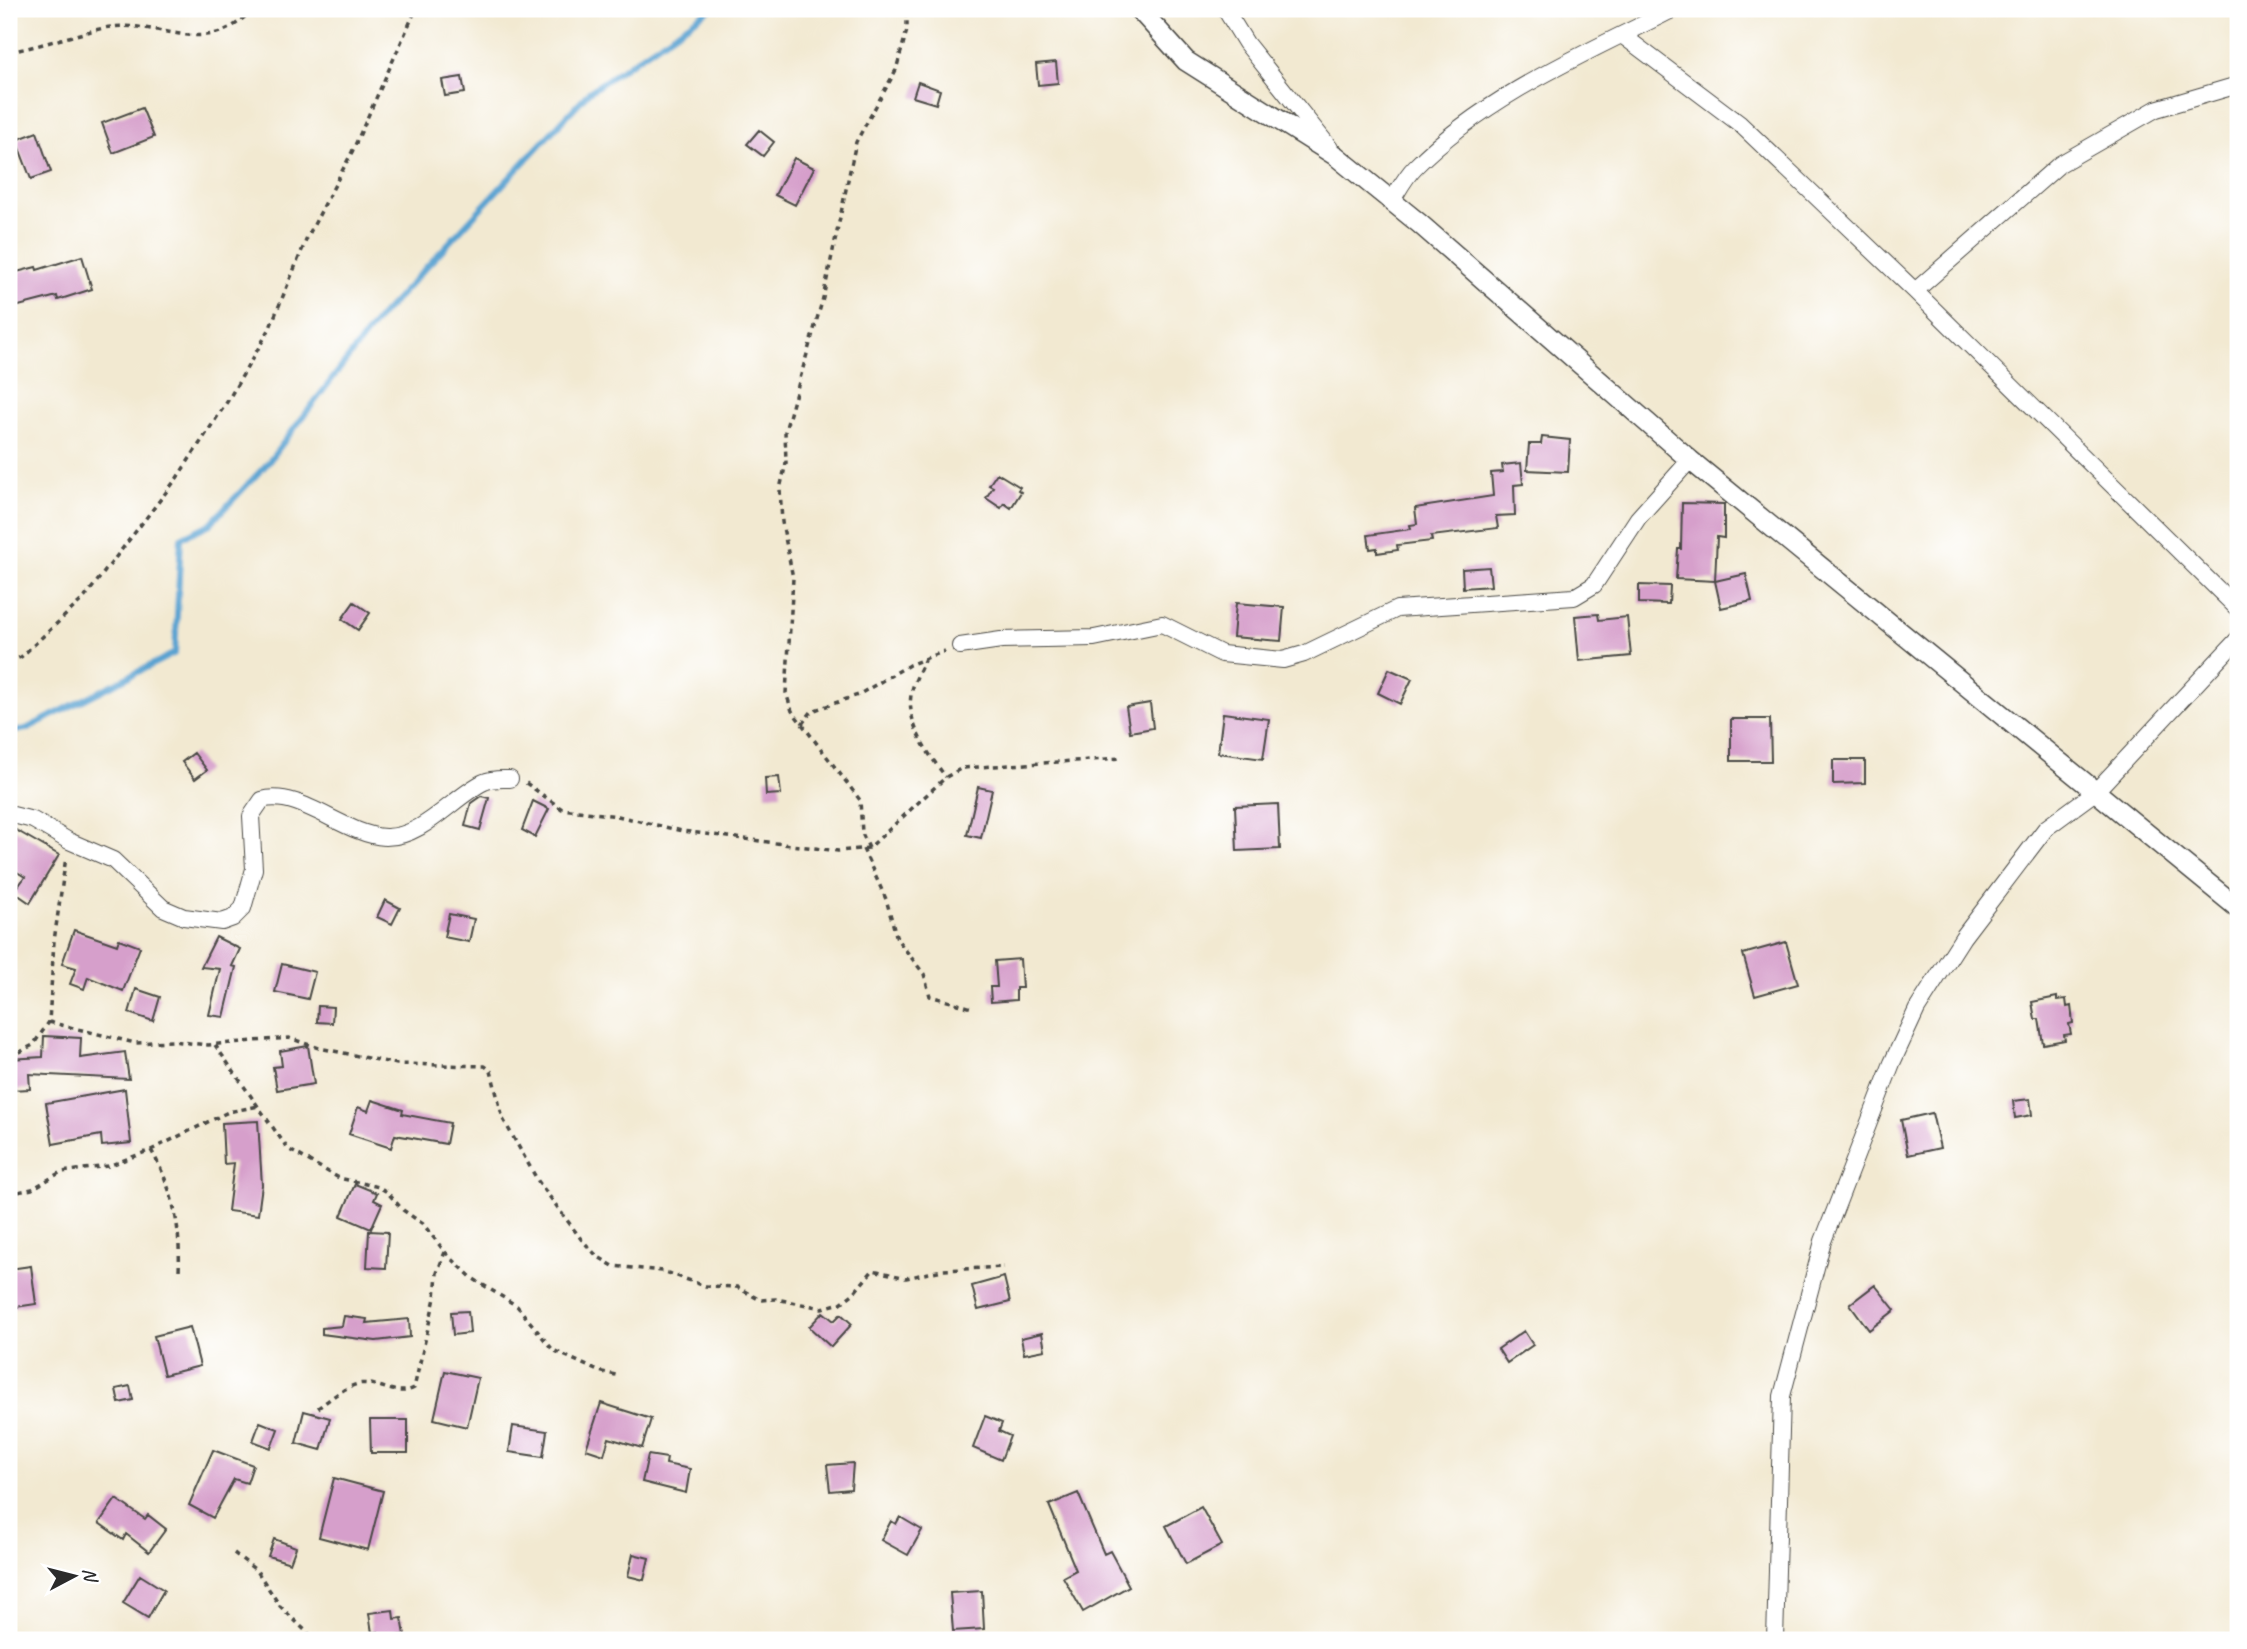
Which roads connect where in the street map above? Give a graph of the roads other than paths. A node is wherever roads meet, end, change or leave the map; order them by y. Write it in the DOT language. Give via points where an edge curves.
graph roads {
  1 [pos="1139,9"];
  2 [pos="1225,9"];
  3 [pos="1674,9"];
  4 [pos="1622,35"];
  5 [pos="2238,85"];
  6 [pos="1336,156"];
  7 [pos="1391,202"];
  8 [pos="1915,291"];
  9 [pos="1690,460"];
  10 [pos="2238,609"];
  11 [pos="2238,639"];
  12 [pos="960,646"];
  13 [pos="510,779"];
  14 [pos="2095,792"];
  15 [pos="9,814"];
  16 [pos="2238,908"];
  17 [pos="1775,1640"];
  1 -- 6 [label="street" via="1186,61"];
  2 -- 6 [label="street" via="1246,43"];
  3 -- 4 [label="street"];
  4 -- 7 [label="street" via="1499,102 1412,170"];
  4 -- 8 [label="street" via="1740,124"];
  5 -- 8 [label="street" via="2156,109 2060,164"];
  6 -- 7 [label="street"];
  7 -- 9 [label="street"];
  8 -- 10 [label="street"];
  9 -- 12 [label="street" via="1638,518 1594,585 1574,597 1397,609 1283,660 1222,654 1162,624 1094,638 1001,640"];
  9 -- 14 [label="street"];
  11 -- 14 [label="street"];
  13 -- 15 [label="street" via="483,782 441,815 387,837 335,822 300,804 262,800 251,816 254,869 243,908 222,922 163,908 113,860 33,820"];
  14 -- 16 [label="street"];
  14 -- 17 [label="street" via="2046,828 1963,937 1917,1009 1822,1241 1782,1396"];
}
